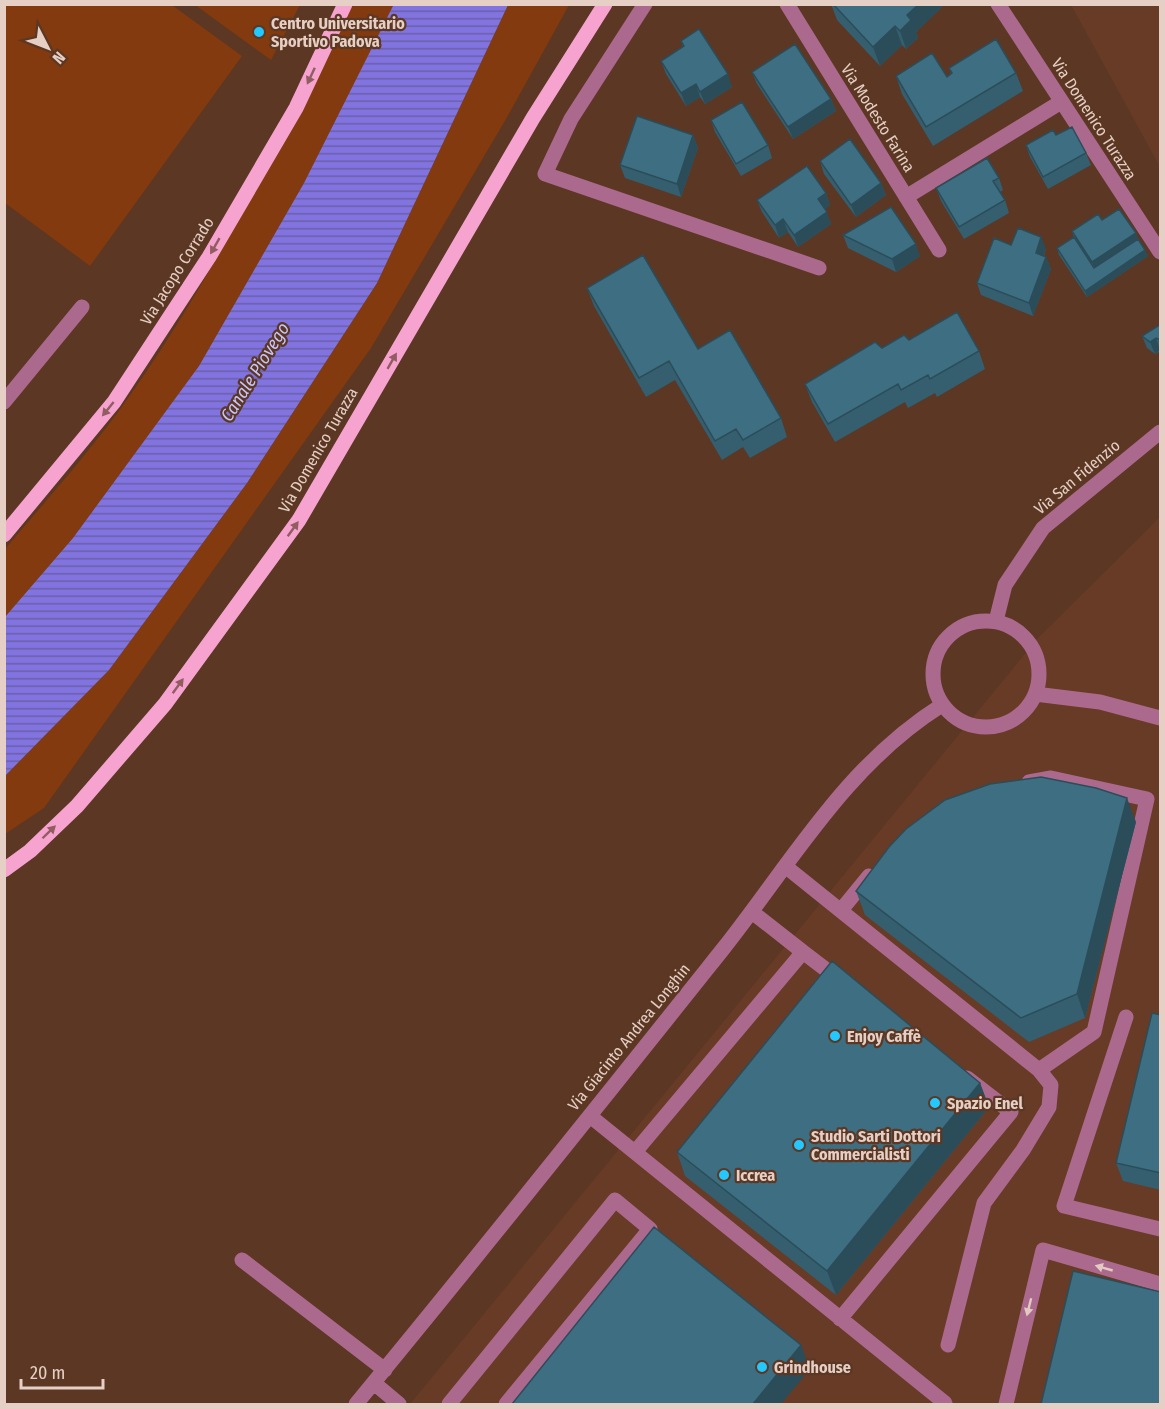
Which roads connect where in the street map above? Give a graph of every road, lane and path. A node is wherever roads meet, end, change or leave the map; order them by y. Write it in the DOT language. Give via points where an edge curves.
graph roads {
  1 [pos="345,4"];
  2 [pos="605,4"];
  3 [pos="645,4"];
  4 [pos="788,4"];
  5 [pos="998,4"];
  6 [pos="1061,102"];
  7 [pos="906,197"];
  8 [pos="939,250"];
  9 [pos="1161,252"];
  10 [pos="819,268"];
  11 [pos="82,307"];
  12 [pos="4,402"];
  13 [pos="1161,432"];
  14 [pos="4,535"];
  15 [pos="996,621"];
  16 [pos="1035,694"];
  17 [pos="942,705"];
  18 [pos="1161,718"];
  19 [pos="1018,784"];
  20 [pos="785,866"];
  21 [pos="876,867"];
  22 [pos="4,870"];
  23 [pos="842,909"];
  24 [pos="752,912"];
  25 [pos="803,952"];
  26 [pos="850,988"];
  27 [pos="1125,1017"];
  28 [pos="954,1068"];
  29 [pos="1039,1070"];
  30 [pos="590,1116"];
  31 [pos="635,1152"];
  32 [pos="1161,1229"];
  33 [pos="242,1260"];
  34 [pos="1161,1284"];
  35 [pos="840,1319"];
  36 [pos="948,1345"];
  37 [pos="385,1370"];
  38 [pos="374,1383"];
  39 [pos="356,1404"];
  40 [pos="399,1404"];
  41 [pos="449,1404"];
  42 [pos="506,1404"];
  43 [pos="945,1404"];
  44 [pos="1006,1404"];
  1 -- 14 [label="main road, Via Jacopo Corrado, one-way" via="296,108 209,257 114,402"];
  22 -- 2 [label="main road, Via Domenico Turazza, one-way" via="77,806 165,704 299,520 533,118"];
  3 -- 10 [label="street" via="571,119 545,174"];
  4 -- 7 [label="street, Via Modesto Farina"];
  5 -- 6 [label="street, Via Domenico Turazza"];
  6 -- 7 [label="street"];
  6 -- 9 [label="street, Via Domenico Turazza"];
  7 -- 8 [label="street, Via Modesto Farina"];
  11 -- 12 [label="street"];
  13 -- 15 [label="street, Via San Fidenzio" via="1043,528 1005,585"];
  15 -- 16 [label="street" via="1017,632 1032,648 1039,679"];
  15 -- 17 [label="street" via="978,621 946,638 933,671 934,689"];
  16 -- 17 [label="street" via="1017,716 992,727 964,722"];
  16 -- 18 [label="street" via="1101,702"];
  17 -- 20 [label="street, Via Giacinto Andrea Longhin" via="915,722 860,771"];
  19 -- 29 [label="street" via="1051,778 1148,799 1094,1032"];
  20 -- 23 [label="street"];
  20 -- 24 [label="street, Via Giacinto Andrea Longhin"];
  21 -- 23 [label="street"];
  23 -- 29 [label="street"];
  24 -- 25 [label="street"];
  24 -- 30 [label="street, Via Giacinto Andrea Longhin"];
  25 -- 26 [label="street"];
  25 -- 31 [label="street"];
  27 -- 32 [label="street" via="1064,1206"];
  28 -- 35 [label="street" via="1011,1112"];
  29 -- 36 [label="street" via="1051,1085 1048,1107 1023,1150 984,1203"];
  30 -- 31 [label="street"];
  30 -- 37 [label="street, Via Giacinto Andrea Longhin"];
  31 -- 35 [label="street"];
  33 -- 37 [label="street"];
  34 -- 44 [label="street, one-way" via="1043,1250"];
  35 -- 43 [label="street"];
  37 -- 38 [label="street, Via Giacinto Andrea Longhin"];
  38 -- 39 [label="street, Via Giacinto Andrea Longhin"];
  38 -- 40 [label="street"];
  41 -- 42 [label="street" via="615,1200 650,1229"];
}
